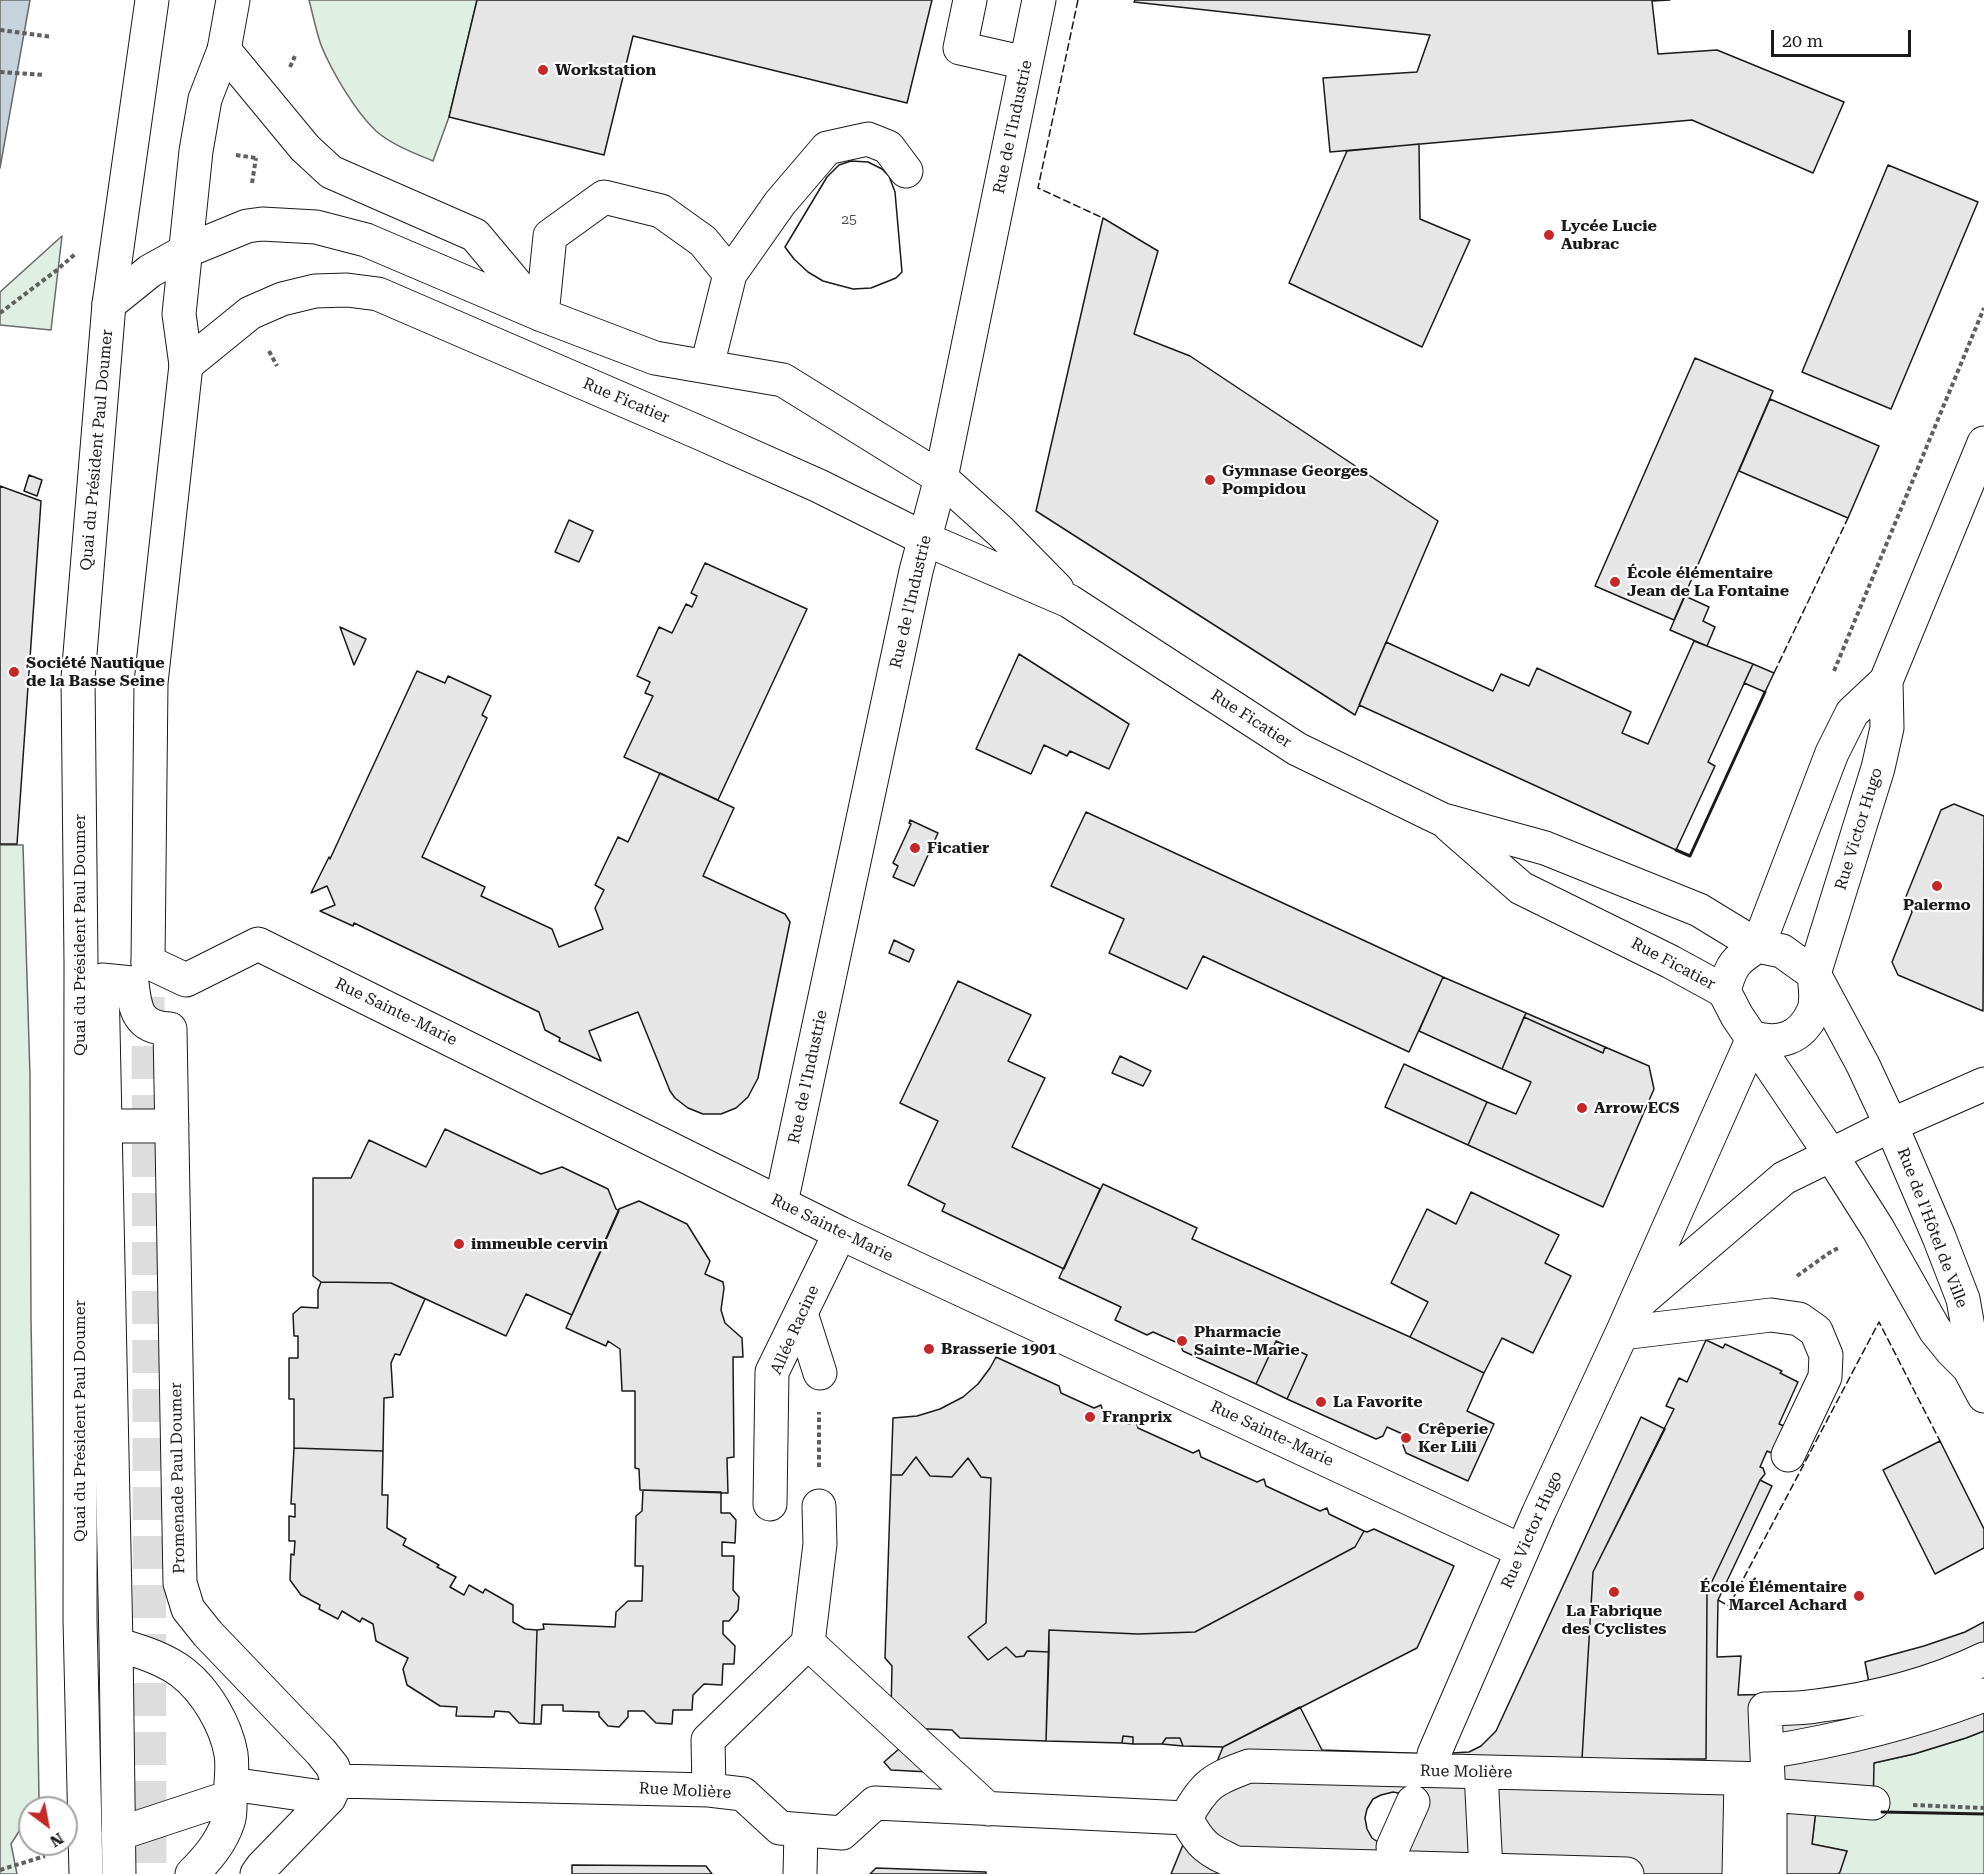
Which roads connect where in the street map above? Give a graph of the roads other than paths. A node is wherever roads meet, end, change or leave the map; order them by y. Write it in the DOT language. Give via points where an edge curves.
graph roads {
  1 [pos="152,0"];
  2 [pos="233,0"];
  3 [pos="970,0"];
  4 [pos="1039,0"];
  5 [pos="224,50"];
  6 [pos="1026,63"];
  7 [pos="906,171"];
  8 [pos="186,251"];
  9 [pos="730,274"];
  10 [pos="109,304"];
  11 [pos="542,315"];
  12 [pos="186,365"];
  13 [pos="707,366"];
  14 [pos="1984,443"];
  15 [pos="941,478"];
  16 [pos="926,539"];
  17 [pos="1069,601"];
  18 [pos="1887,681"];
  19 [pos="1443,820"];
  20 [pos="1758,946"];
  21 [pos="1814,974"];
  22 [pos="1724,991"];
  23 [pos="1753,1038"];
  24 [pos="1984,1084"];
  25 [pos="1891,1125"];
  26 [pos="105,1126"];
  27 [pos="172,1126"];
  28 [pos="1831,1155"];
  29 [pos="781,1203"];
  30 [pos="840,1233"];
  31 [pos="801,1313"];
  32 [pos="1627,1321"];
  33 [pos="1969,1368"];
  34 [pos="820,1373"];
  35 [pos="1984,1396"];
  36 [pos="1788,1455"];
  37 [pos="770,1504"];
  38 [pos="819,1506"];
  39 [pos="1522,1551"];
  40 [pos="808,1643"];
  41 [pos="116,1644"];
  42 [pos="227,1655"];
  43 [pos="1984,1659"];
  44 [pos="196,1685"];
  45 [pos="1984,1695"];
  46 [pos="1434,1754"];
  47 [pos="1481,1772"];
  48 [pos="1764,1786"];
  49 [pos="333,1790"];
  50 [pos="709,1790"];
  51 [pos="231,1791"];
  52 [pos="1413,1802"];
  53 [pos="1873,1803"];
  54 [pos="988,1809"];
  55 [pos="1186,1818"];
  56 [pos="801,1830"];
  57 [pos="118,1834"];
  58 [pos="1393,1846"];
  59 [pos="1486,1871"];
  60 [pos="86,1874"];
  61 [pos="119,1874"];
  62 [pos="192,1874"];
  63 [pos="257,1874"];
  64 [pos="800,1874"];
  65 [pos="1627,1874"];
  66 [pos="1739,1874"];
  67 [pos="1770,1874"];
  1 -- 10 [label="street, Quai du Président Paul Doumer"];
  2 -- 5 [label="street"];
  3 -- 6 [label="street" via="960,48"];
  4 -- 6 [label="street, Rue de l'Industrie"];
  5 -- 8 [label="street" via="205,99"];
  5 -- 11 [label="street, Rue Ficatier" via="305,148 331,172 475,235"];
  6 -- 15 [label="street, Rue de l'Industrie"];
  7 -- 9 [label="street" via="888,147 868,139 827,148 780,204"];
  8 -- 10 [label="street, Rue Ficatier" via="150,271"];
  8 -- 11 [label="street, Rue Ficatier" via="247,226 316,227 366,240"];
  8 -- 12 [label="street" via="179,314"];
  9 -- 11 [label="street" via="703,241 662,211 604,196 550,236"];
  9 -- 13 [label="street"];
  10 -- 60 [label="street, Quai du Président Paul Doumer" via="78,678 80,1620"];
  11 -- 13 [label="street, Rue Ficatier" via="655,357"];
  12 -- 16 [label="street, Rue Ficatier" via="250,313 282,299 315,291 378,294 819,486"];
  12 -- 29 [label="street, Rue Sainte-Marie" via="151,683 148,962 186,980 258,944"];
  13 -- 15 [label="street, Rue Ficatier" via="783,380"];
  14 -- 18 [label="street, Rue Victor Hugo"];
  15 -- 16 [label="street, Rue de l'Industrie"];
  15 -- 17 [label="street, Rue Ficatier"];
  16 -- 17 [label="street, Rue Ficatier"];
  16 -- 29 [label="street, Rue de l'Industrie"];
  17 -- 19 [label="street, Rue Ficatier" via="1297,749"];
  18 -- 20 [label="street, Rue Victor Hugo" via="1852,713 1832,753"];
  18 -- 21 [label="street, Rue Victor Hugo" via="1887,728 1878,768"];
  19 -- 20 [label="street, Rue Ficatier" via="1545,848 1699,910"];
  19 -- 22 [label="street, Rue Ficatier" via="1521,888"];
  20 -- 21 [label="street" via="1782,951"];
  20 -- 22 [label="street" via="1730,970"];
  21 -- 23 [label="street" via="1814,1011 1796,1033 1777,1042"];
  21 -- 25 [label="street, Rue de l'Hôtel de Ville"];
  22 -- 23 [label="street"];
  23 -- 28 [label="street, Rue de l'Hôtel de Ville"];
  23 -- 32 [label="street, Rue Victor Hugo"];
  24 -- 25 [label="street, Rue Victor Hugo"];
  25 -- 28 [label="street, Rue Victor Hugo"];
  25 -- 33 [label="street, Rue de l'Hôtel de Ville" via="1963,1299 1969,1333"];
  26 -- 27 [label="street"];
  26 -- 27 [label="street, Promenade Paul Doumer" via="102,980 132,983 136,1011 156,1029 170,1029"];
  26 -- 41 [label="street"];
  27 -- 42 [label="street, Promenade Paul Doumer" via="180,1583 188,1609"];
  28 -- 32 [label="street, Rue Victor Hugo" via="1784,1178"];
  28 -- 33 [label="street, Rue de l'Hôtel de Ville" via="1935,1330"];
  29 -- 30 [label="street, Rue Sainte-Marie"];
  30 -- 31 [label="street, Allée Racine"];
  30 -- 39 [label="street, Rue Sainte-Marie"];
  31 -- 34 [label="street"];
  31 -- 37 [label="street, Allée Racine" via="772,1372"];
  32 -- 36 [label="street" via="1771,1315 1799,1319 1816,1331 1826,1355 1825,1377"];
  32 -- 39 [label="street, Rue Victor Hugo"];
  33 -- 35 [label="street, Rue de l'Hôtel de Ville"];
  38 -- 40 [label="street" via="820,1544"];
  39 -- 46 [label="street, Rue Victor Hugo"];
  40 -- 50 [label="street" via="708,1740"];
  40 -- 54 [label="street"];
  41 -- 44 [label="street" via="170,1664"];
  41 -- 57 [label="street"];
  42 -- 44 [label="street"];
  42 -- 49 [label="street, Promenade Paul Doumer" via="333,1767"];
  43 -- 48 [label="street" via="1885,1693 1814,1707 1765,1709"];
  44 -- 51 [label="street" via="226,1737 231,1754"];
  45 -- 48 [label="street" via="1862,1734"];
  47 -- 48 [label="street, Rue Molière"];
  47 -- 55 [label="street, Rue Molière" via="1249,1767 1220,1776 1198,1796"];
  47 -- 59 [label="street"];
  48 -- 53 [label="street"];
  48 -- 66 [label="street"];
  48 -- 67 [label="street"];
  49 -- 50 [label="street, Rue Molière"];
  49 -- 51 [label="street, Rue Molière"];
  49 -- 63 [label="street"];
  50 -- 56 [label="street, Rue Molière" via="743,1794 780,1828"];
  51 -- 57 [label="street"];
  51 -- 62 [label="street" via="229,1821 218,1845"];
  52 -- 58 [label="street"];
  54 -- 55 [label="street, Rue Molière"];
  54 -- 56 [label="street, Rue Molière" via="875,1803 842,1833"];
  55 -- 59 [label="street" via="1210,1851 1236,1863"];
  56 -- 64 [label="street"];
  57 -- 61 [label="street"];
  59 -- 65 [label="street"];
}
